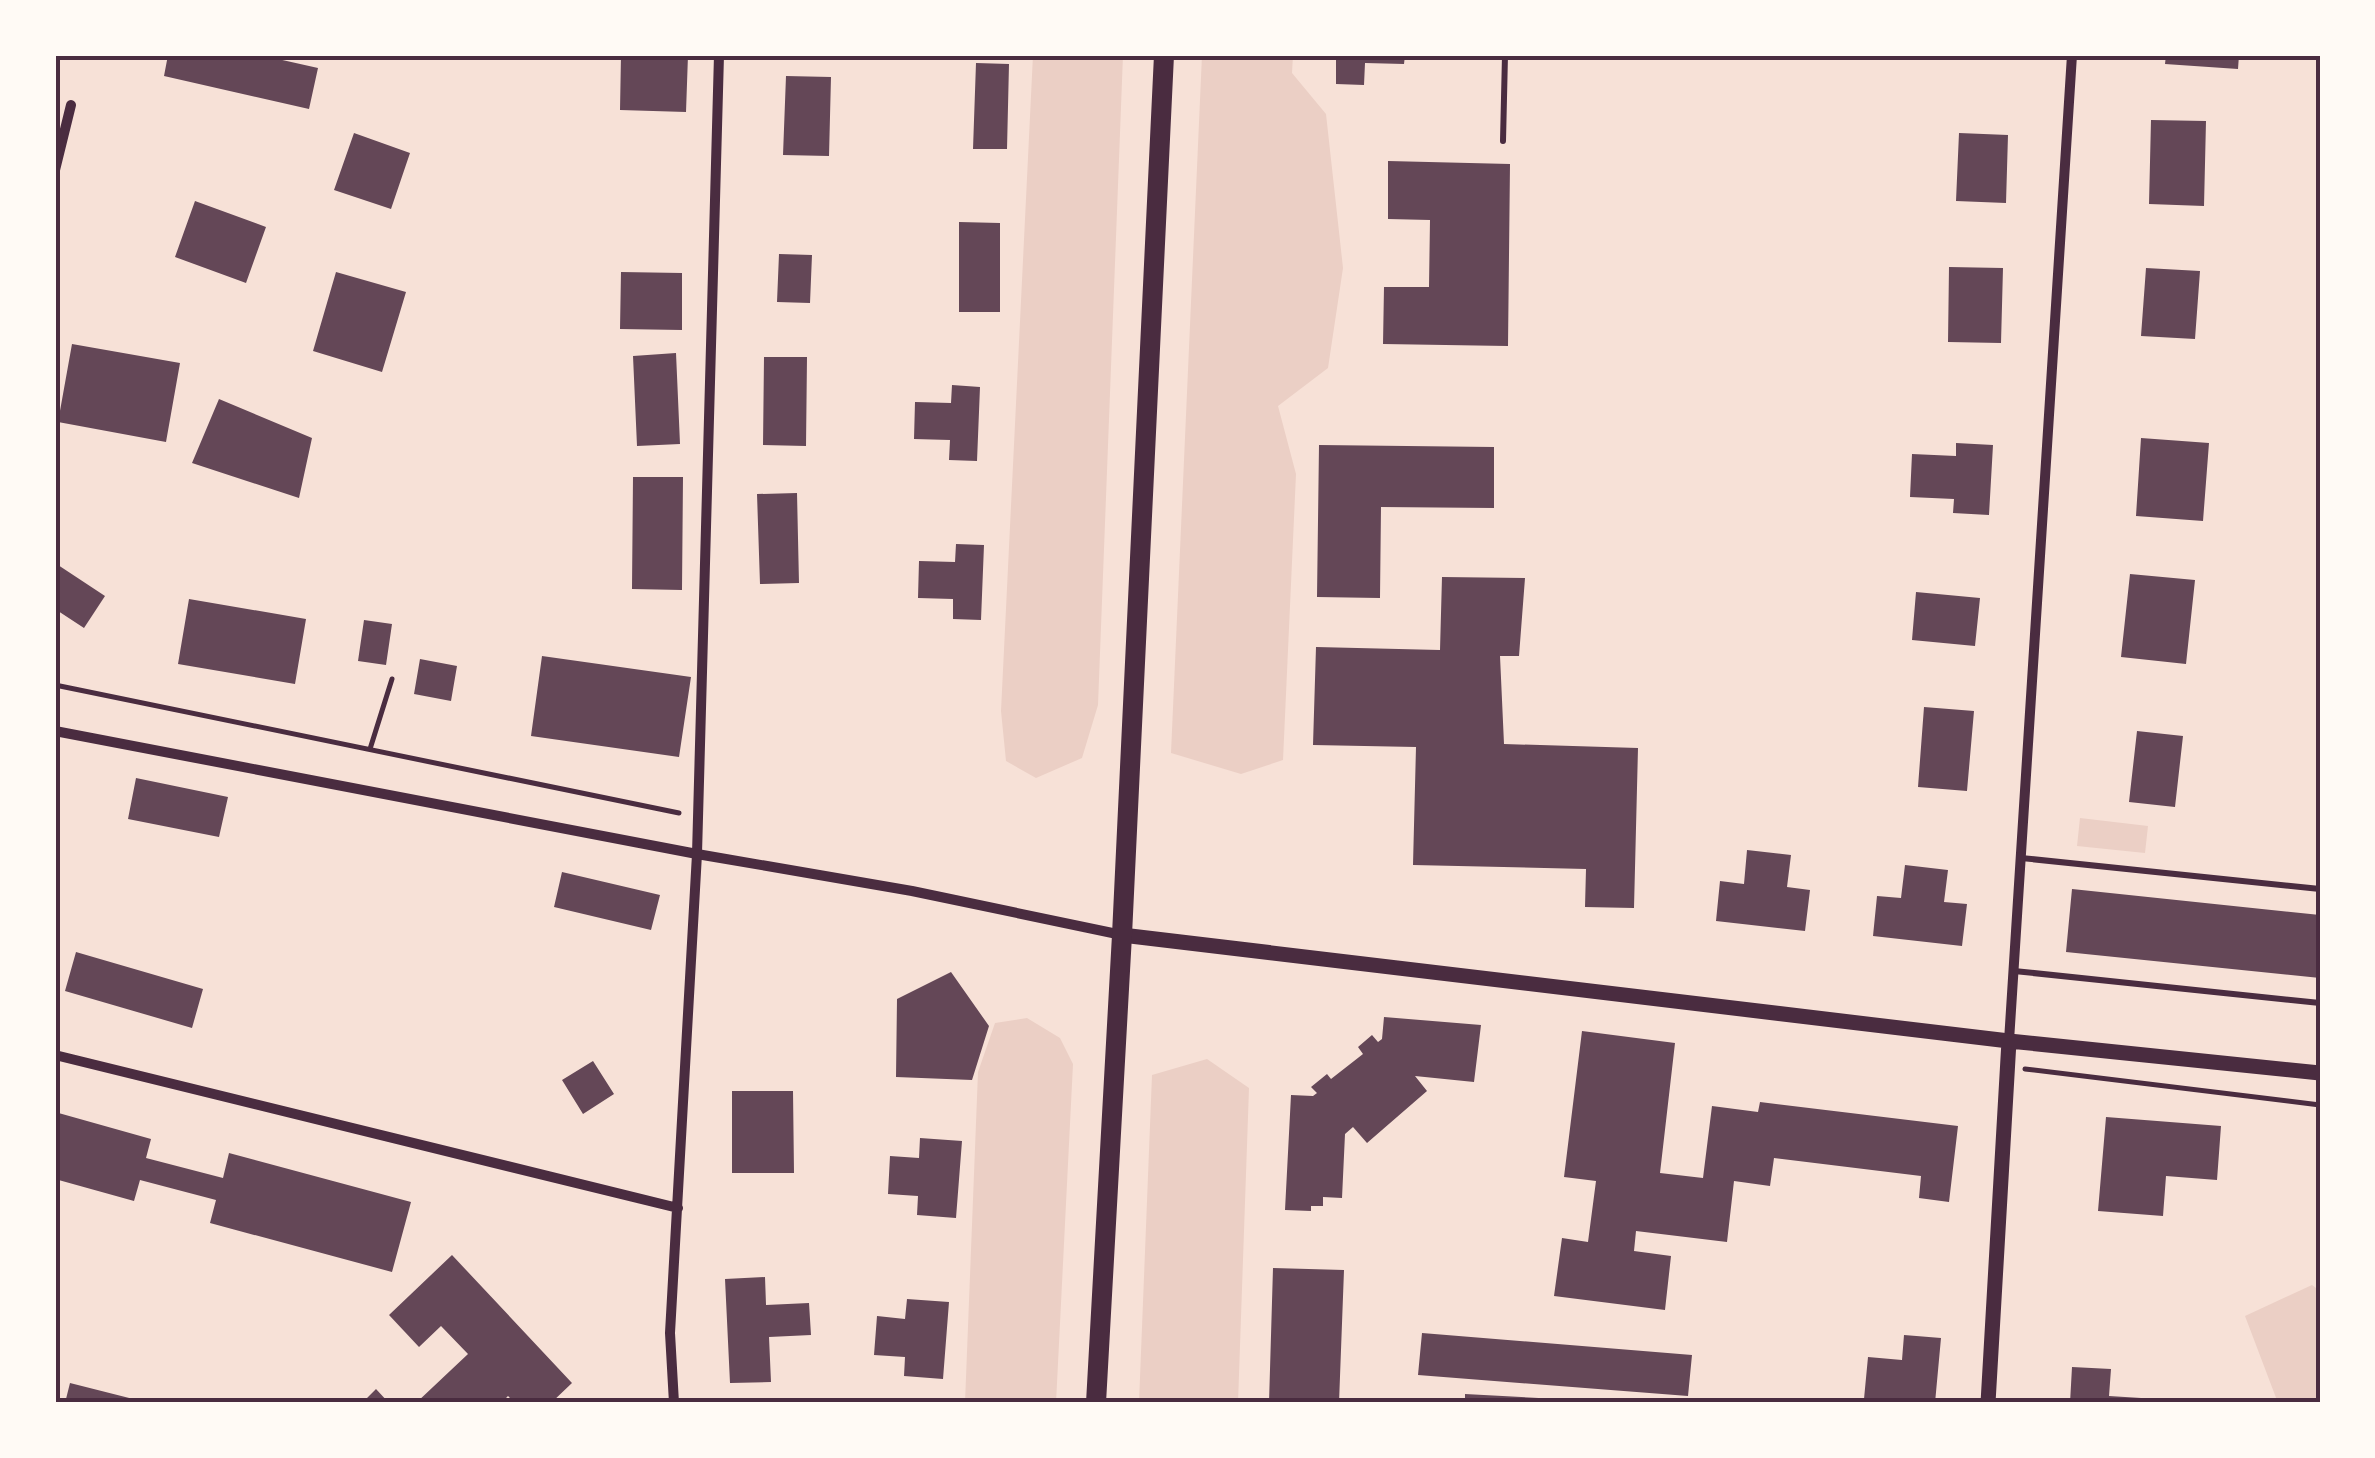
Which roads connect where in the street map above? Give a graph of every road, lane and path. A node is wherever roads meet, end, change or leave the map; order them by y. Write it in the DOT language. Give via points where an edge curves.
graph roads {
  1 [pos="719,55"];
  2 [pos="1164,55"];
  3 [pos="1505,55"];
  4 [pos="2072,55"];
  5 [pos="71,106"];
  6 [pos="1503,141"];
  7 [pos="55,170"];
  8 [pos="392,679"];
  9 [pos="55,685"];
  10 [pos="55,731"];
  11 [pos="370,750"];
  12 [pos="698,817"];
  13 [pos="697,854"];
  14 [pos="2021,858"];
  15 [pos="2320,890"];
  16 [pos="1122,934"];
  17 [pos="2014,971"];
  18 [pos="2320,1003"];
  19 [pos="2009,1041"];
  20 [pos="55,1055"];
  21 [pos="2008,1067"];
  22 [pos="2320,1073"];
  23 [pos="2320,1105"];
  24 [pos="678,1208"];
  25 [pos="674,1403"];
  26 [pos="1096,1403"];
  27 [pos="1988,1403"];
  1 -- 12 [label="street"];
  2 -- 16 [label="main road"];
  3 -- 6 [label="lane"];
  4 -- 14 [label="street"];
  5 -- 7 [label="street"];
  8 -- 11 [label="path"];
  9 -- 11 [label="path"];
  10 -- 13 [label="street"];
  11 -- 12 [label="path"];
  12 -- 13 [label="street"];
  13 -- 16 [label="street"];
  13 -- 24 [label="street"];
  14 -- 15 [label="lane"];
  14 -- 17 [label="street"];
  16 -- 19 [label="street"];
  16 -- 26 [label="main road"];
  17 -- 18 [label="lane"];
  17 -- 19 [label="street"];
  19 -- 21 [label="street"];
  19 -- 22 [label="street"];
  20 -- 24 [label="street"];
  21 -- 23 [label="path"];
  21 -- 27 [label="street"];
  24 -- 25 [label="street" via="670,1333"];
}
